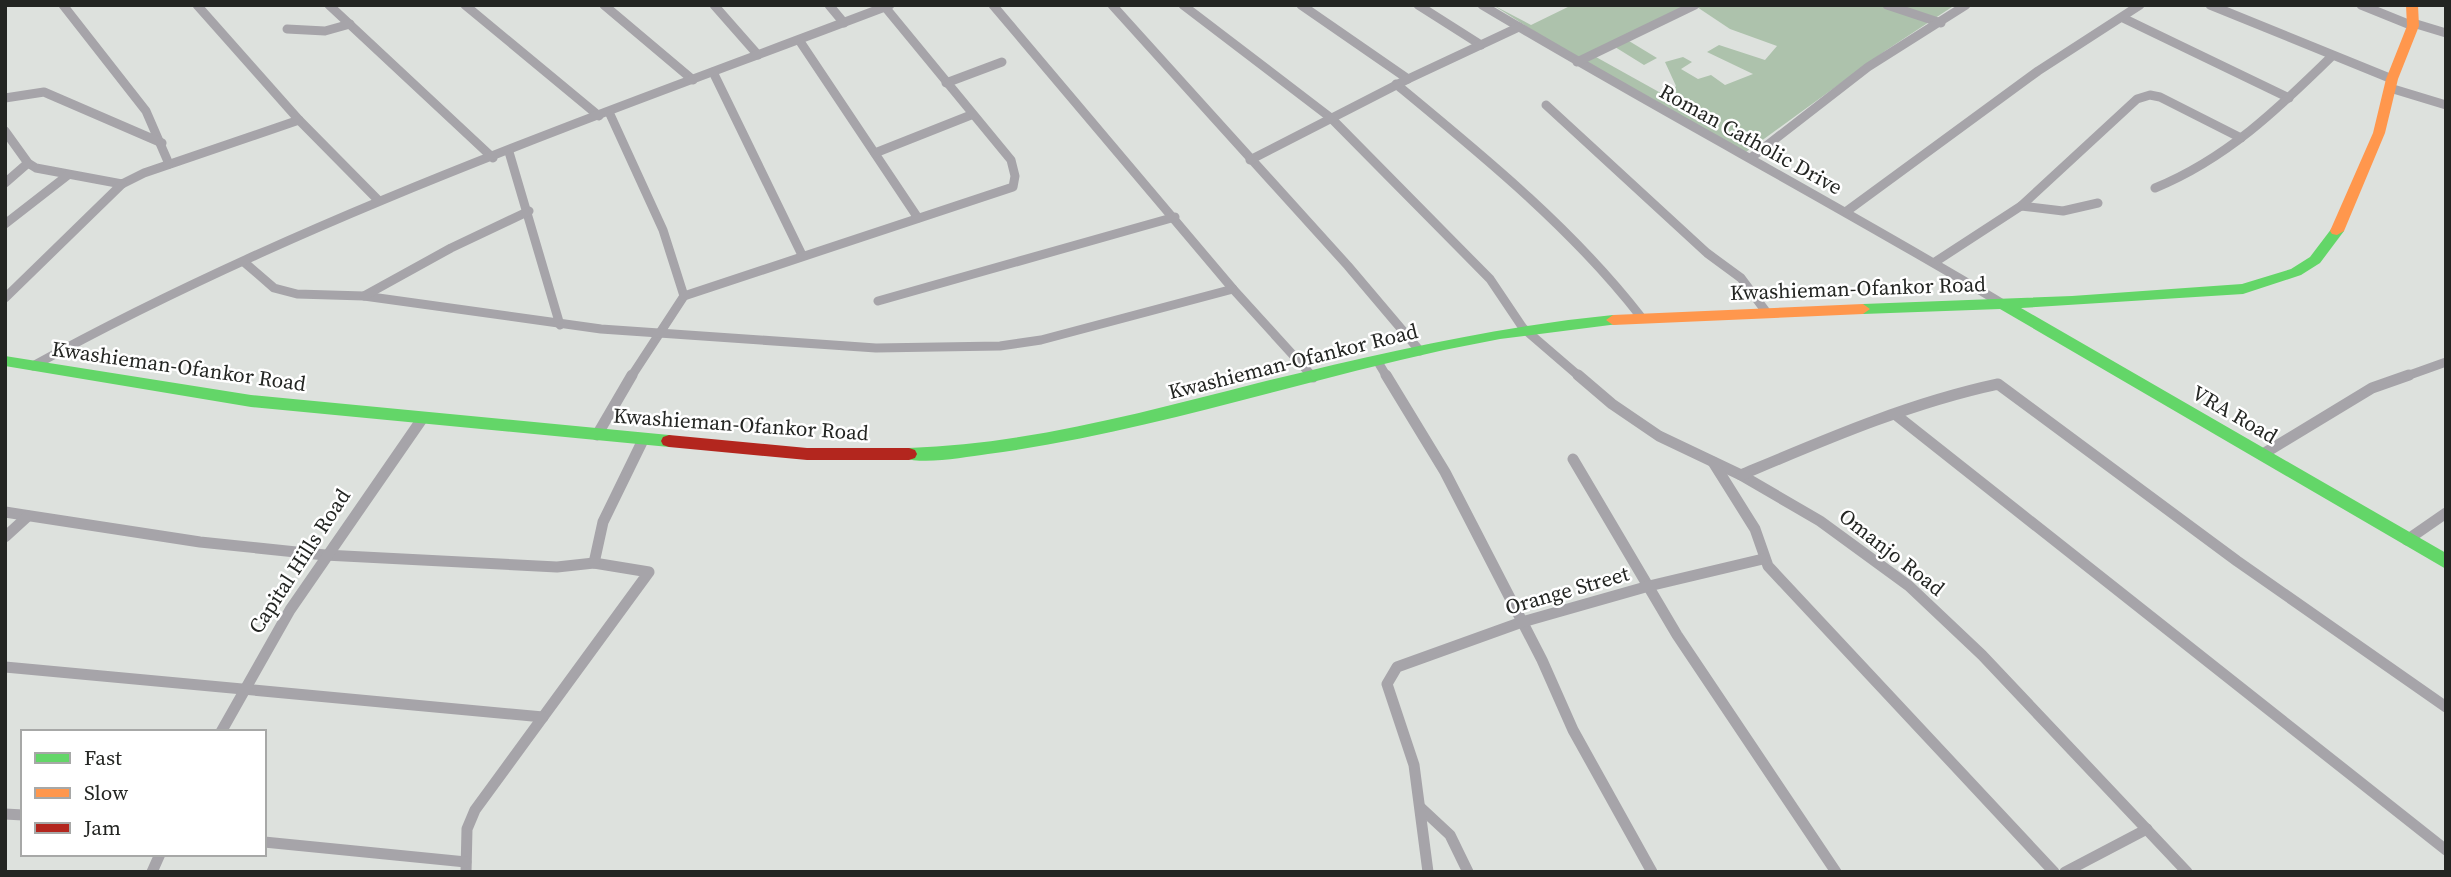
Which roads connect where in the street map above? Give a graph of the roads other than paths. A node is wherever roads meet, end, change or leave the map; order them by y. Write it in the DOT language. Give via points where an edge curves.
graph roads {
  1 [pos="63,5"];
  2 [pos="197,5"];
  3 [pos="329,5"];
  4 [pos="465,5"];
  5 [pos="604,5"];
  6 [pos="714,5"];
  7 [pos="829,5"];
  8 [pos="993,5"];
  9 [pos="1112,5"];
  10 [pos="1183,5"];
  11 [pos="1301,5"];
  12 [pos="1418,5"];
  13 [pos="1482,5"];
  14 [pos="1695,5"];
  15 [pos="1887,5"];
  16 [pos="1966,5"];
  17 [pos="2140,5"];
  18 [pos="2210,5"];
  19 [pos="2361,5"];
  20 [pos="2412,5"];
  21 [pos="888,6"];
  22 [pos="2123,18"];
  23 [pos="844,23"];
  24 [pos="1941,23"];
  25 [pos="350,24"];
  26 [pos="2413,25"];
  27 [pos="1519,27"];
  28 [pos="287,29"];
  29 [pos="2446,33"];
  30 [pos="799,40"];
  31 [pos="1481,45"];
  32 [pos="758,55"];
  33 [pos="2332,55"];
  34 [pos="1002,62"];
  35 [pos="1577,62"];
  36 [pos="713,72"];
  37 [pos="1408,79"];
  38 [pos="693,80"];
  39 [pos="946,83"];
  40 [pos="2391,84"];
  41 [pos="1396,85"];
  42 [pos="5,98"];
  43 [pos="2289,98"];
  44 [pos="1546,105"];
  45 [pos="2446,105"];
  46 [pos="604,114"];
  47 [pos="971,115"];
  48 [pos="1331,118"];
  49 [pos="299,120"];
  50 [pos="5,131"];
  51 [pos="2241,138"];
  52 [pos="162,143"];
  53 [pos="509,152"];
  54 [pos="875,153"];
  55 [pos="1752,157"];
  56 [pos="493,158"];
  57 [pos="1250,160"];
  58 [pos="28,163"];
  59 [pos="169,164"];
  60 [pos="68,175"];
  61 [pos="5,183"];
  62 [pos="122,184"];
  63 [pos="2155,188"];
  64 [pos="378,200"];
  65 [pos="2098,203"];
  66 [pos="2021,206"];
  67 [pos="529,211"];
  68 [pos="1847,211"];
  69 [pos="1175,217"];
  70 [pos="918,218"];
  71 [pos="5,224"];
  72 [pos="802,256"];
  73 [pos="244,262"];
  74 [pos="1935,262"];
  75 [pos="1233,289"];
  76 [pos="364,296"];
  77 [pos="684,296"];
  78 [pos="5,298"];
  79 [pos="878,301"];
  80 [pos="2003,304"];
  81 [pos="1767,313"];
  82 [pos="1641,317"];
  83 [pos="560,325"];
  84 [pos="1523,328"];
  85 [pos="657,333"];
  86 [pos="1420,351"];
  87 [pos="5,361"];
  88 [pos="1378,362"];
  89 [pos="2446,362"];
  90 [pos="33,366"];
  91 [pos="1313,377"];
  92 [pos="1896,415"];
  93 [pos="422,419"];
  94 [pos="597,435"];
  95 [pos="643,440"];
  96 [pos="2263,454"];
  97 [pos="1573,459"];
  98 [pos="1713,462"];
  99 [pos="1741,475"];
  100 [pos="5,512"];
  101 [pos="2446,513"];
  102 [pos="29,516"];
  103 [pos="5,537"];
  104 [pos="2407,540"];
  105 [pos="325,555"];
  106 [pos="1763,559"];
  107 [pos="594,562"];
  108 [pos="2446,562"];
  109 [pos="1649,586"];
  110 [pos="1522,622"];
  111 [pos="5,667"];
  112 [pos="240,691"];
  113 [pos="2446,707"];
  114 [pos="543,718"];
  115 [pos="222,730"];
  116 [pos="1421,808"];
  117 [pos="2147,829"];
  118 [pos="266,842"];
  119 [pos="2446,850"];
  120 [pos="159,856"];
  121 [pos="466,867"];
  122 [pos="152,872"];
  123 [pos="1428,872"];
  124 [pos="1468,872"];
  125 [pos="1652,872"];
  126 [pos="1836,872"];
  127 [pos="2054,872"];
  128 [pos="2065,872"];
  129 [pos="2187,872"];
  1 -- 52 [label="street" via="146,111"];
  2 -- 49 [label="street"];
  3 -- 25 [label="street"];
  4 -- 46 [label="street"];
  5 -- 38 [label="street"];
  6 -- 32 [label="street"];
  7 -- 23 [label="street"];
  8 -- 69 [label="street"];
  9 -- 57 [label="street"];
  10 -- 48 [label="street, Omanjo Road"];
  11 -- 37 [label="street"];
  12 -- 31 [label="street"];
  13 -- 27 [label="street, Roman Catholic Drive"];
  14 -- 35 [label="street"];
  15 -- 24 [label="street"];
  16 -- 24 [label="street"];
  17 -- 22 [label="street"];
  18 -- 33 [label="street"];
  19 -- 26 [label="street"];
  20 -- 26 [label="main road, Kwashieman-Ofankor Road"];
  21 -- 23 [label="street"];
  21 -- 39 [label="street"];
  22 -- 43 [label="street"];
  22 -- 68 [label="street" via="2038,71"];
  23 -- 30 [label="street"];
  24 -- 55 [label="street" via="1868,68"];
  25 -- 28 [label="street" via="325,31"];
  25 -- 56 [label="street"];
  26 -- 29 [label="street"];
  26 -- 40 [label="main road, Kwashieman-Ofankor Road"];
  27 -- 31 [label="street"];
  27 -- 35 [label="street, Roman Catholic Drive"];
  30 -- 32 [label="street"];
  30 -- 54 [label="street"];
  31 -- 37 [label="street"];
  32 -- 36 [label="street"];
  33 -- 40 [label="street"];
  33 -- 43 [label="street"];
  34 -- 39 [label="street"];
  35 -- 55 [label="street, Roman Catholic Drive"];
  36 -- 38 [label="street"];
  36 -- 72 [label="street"];
  37 -- 41 [label="street"];
  38 -- 46 [label="street"];
  39 -- 47 [label="street"];
  40 -- 45 [label="street"];
  40 -- 80 [label="main road, Kwashieman-Ofankor Road" via="2379,133 2348,212 2315,260 2296,272 2260,286 2232,290"];
  41 -- 48 [label="street"];
  41 -- 82 [label="street" via="1485,157 1610,277"];
  42 -- 52 [label="street" via="44,92"];
  43 -- 51 [label="street"];
  44 -- 81 [label="street" via="1707,253 1741,278"];
  46 -- 53 [label="street"];
  46 -- 77 [label="street" via="663,230"];
  47 -- 54 [label="street"];
  47 -- 70 [label="street" via="1011,160 1015,182 1003,191"];
  48 -- 57 [label="street"];
  48 -- 84 [label="street, Omanjo Road" via="1490,279"];
  49 -- 59 [label="street"];
  49 -- 64 [label="street"];
  50 -- 58 [label="street"];
  51 -- 63 [label="street" via="2192,174"];
  51 -- 66 [label="street" via="2160,97 2144,96 2107,124"];
  52 -- 59 [label="street"];
  53 -- 56 [label="street"];
  53 -- 67 [label="street"];
  54 -- 70 [label="street"];
  55 -- 68 [label="street, Roman Catholic Drive"];
  56 -- 64 [label="street"];
  57 -- 86 [label="street"];
  58 -- 60 [label="street"];
  58 -- 61 [label="street"];
  59 -- 62 [label="street"];
  60 -- 62 [label="street"];
  60 -- 71 [label="street"];
  62 -- 78 [label="street"];
  64 -- 73 [label="street"];
  65 -- 66 [label="street" via="2063,211"];
  66 -- 74 [label="street"];
  67 -- 76 [label="street"];
  67 -- 83 [label="street"];
  68 -- 74 [label="street, Roman Catholic Drive"];
  69 -- 75 [label="street"];
  69 -- 79 [label="street"];
  70 -- 72 [label="street"];
  72 -- 77 [label="street"];
  73 -- 76 [label="street" via="282,291"];
  73 -- 90 [label="street" via="107,325"];
  74 -- 80 [label="street, Roman Catholic Drive"];
  75 -- 85 [label="street" via="1088,330 1000,346 876,348"];
  75 -- 91 [label="street"];
  76 -- 83 [label="street"];
  77 -- 85 [label="street"];
  80 -- 81 [label="main road, Kwashieman-Ofankor Road"];
  80 -- 96 [label="main road, VRA Road"];
  81 -- 82 [label="main road, Kwashieman-Ofankor Road"];
  82 -- 84 [label="main road, Kwashieman-Ofankor Road"];
  83 -- 85 [label="street"];
  84 -- 86 [label="main road, Kwashieman-Ofankor Road"];
  84 -- 98 [label="street, Omanjo Road" via="1637,423"];
  85 -- 94 [label="street"];
  86 -- 88 [label="main road, Kwashieman-Ofankor Road"];
  87 -- 90 [label="main road, Kwashieman-Ofankor Road"];
  88 -- 91 [label="main road, Kwashieman-Ofankor Road"];
  88 -- 110 [label="street" via="1445,472"];
  89 -- 96 [label="street" via="2372,388"];
  90 -- 93 [label="main road, Kwashieman-Ofankor Road" via="251,401"];
  91 -- 95 [label="main road, Kwashieman-Ofankor Road" via="1063,438 935,454 844,456"];
  92 -- 99 [label="street"];
  92 -- 113 [label="street" via="1965,391 2001,385 2237,561"];
  92 -- 119 [label="street"];
  93 -- 94 [label="main road, Kwashieman-Ofankor Road"];
  93 -- 105 [label="street, Capital Hills Road"];
  94 -- 95 [label="main road, Kwashieman-Ofankor Road"];
  95 -- 107 [label="street" via="603,522"];
  96 -- 104 [label="main road, VRA Road"];
  97 -- 109 [label="street"];
  98 -- 99 [label="street, Omanjo Road"];
  98 -- 106 [label="street" via="1755,529"];
  99 -- 117 [label="street, Omanjo Road" via="1820,521 1909,586 1982,655"];
  100 -- 102 [label="street"];
  101 -- 104 [label="street"];
  102 -- 103 [label="street"];
  102 -- 105 [label="street"];
  104 -- 108 [label="main road, VRA Road"];
  105 -- 107 [label="street" via="557,568"];
  105 -- 112 [label="street, Capital Hills Road"];
  106 -- 109 [label="street, Orange Street"];
  106 -- 127 [label="street"];
  107 -- 114 [label="street" via="649,572"];
  109 -- 110 [label="street, Orange Street"];
  109 -- 126 [label="street"];
  110 -- 116 [label="street, Orange Street" via="1407,662 1390,675 1389,692 1408,742"];
  110 -- 125 [label="street" via="1573,730"];
  111 -- 112 [label="street"];
  112 -- 114 [label="street"];
  112 -- 115 [label="street, Capital Hills Road"];
  114 -- 121 [label="street" via="470,820"];
  116 -- 123 [label="street"];
  116 -- 124 [label="street" via="1450,835"];
  117 -- 128 [label="street"];
  117 -- 129 [label="street, Omanjo Road"];
  118 -- 121 [label="street"];
  120 -- 122 [label="street"];
}
